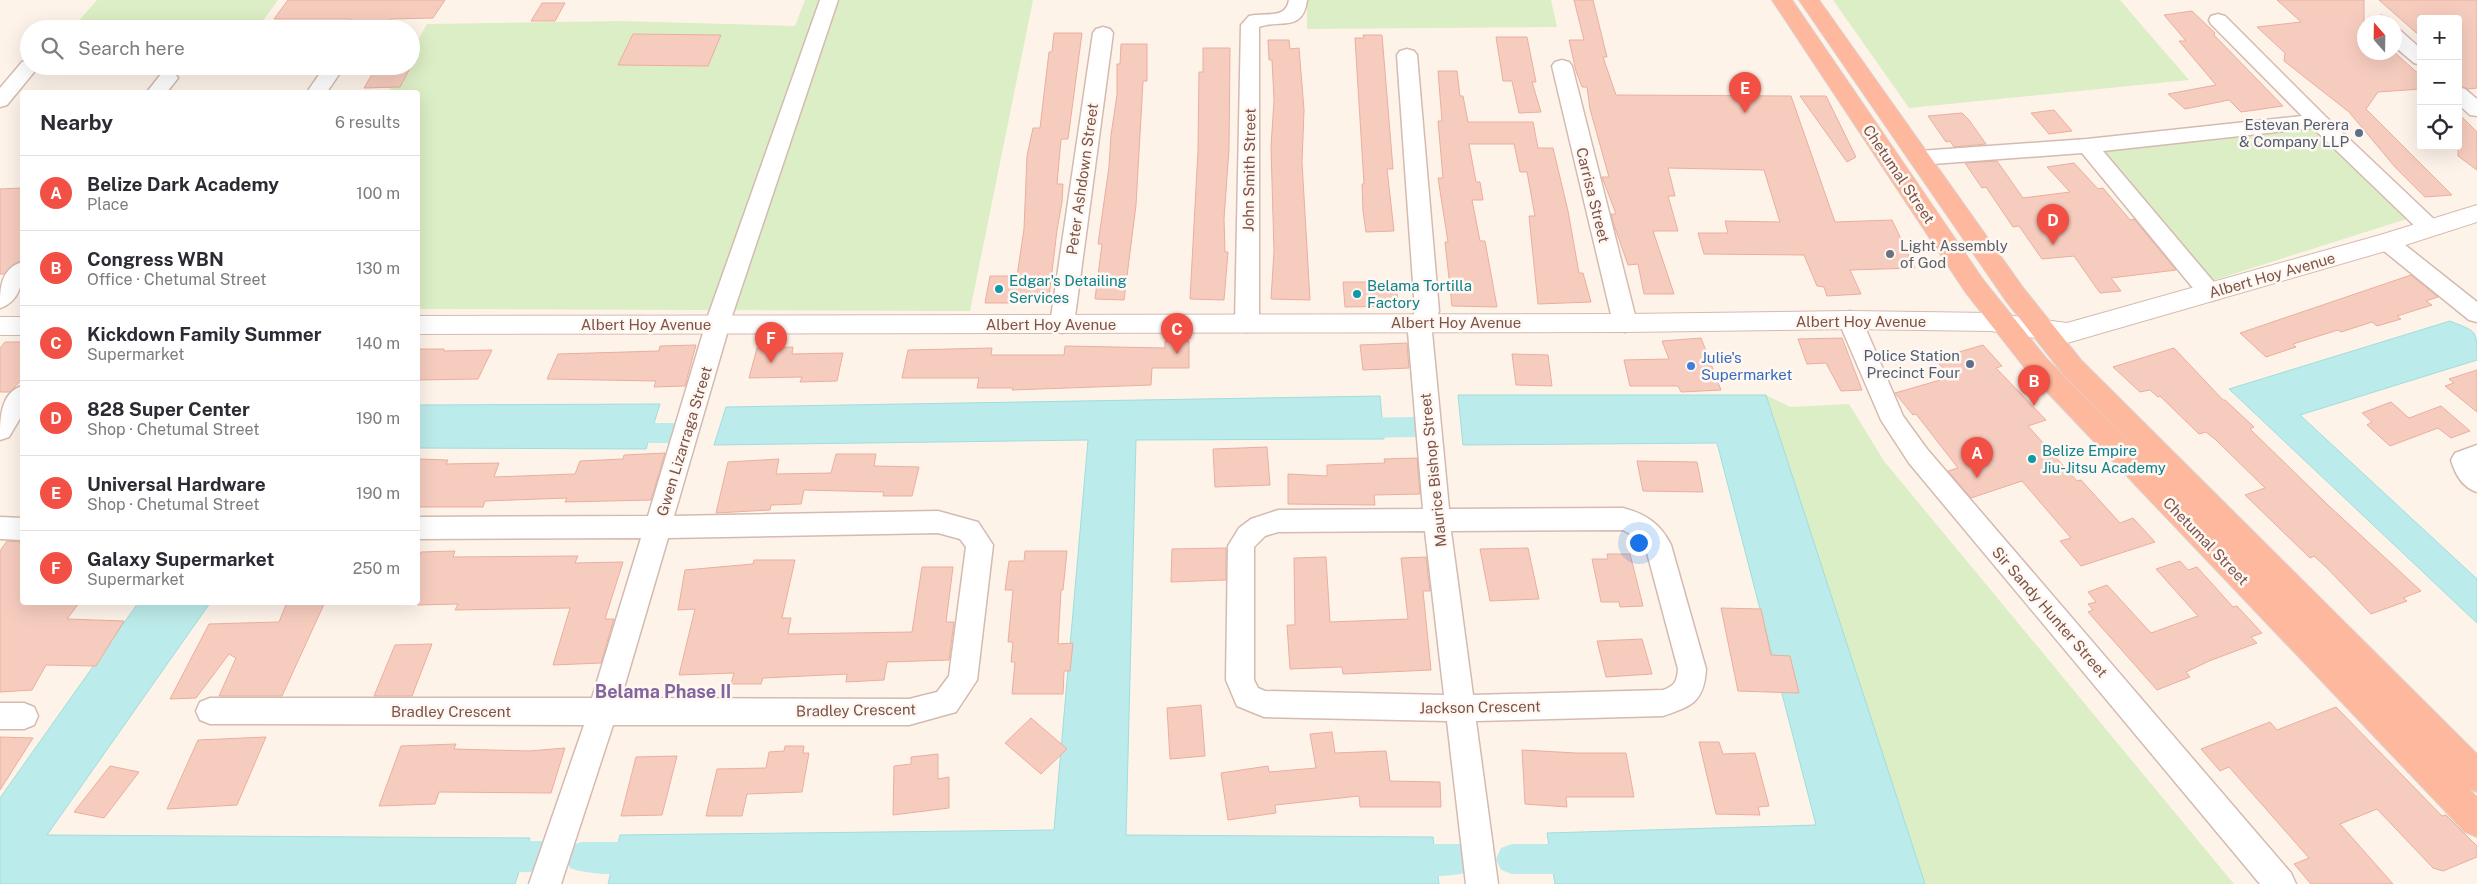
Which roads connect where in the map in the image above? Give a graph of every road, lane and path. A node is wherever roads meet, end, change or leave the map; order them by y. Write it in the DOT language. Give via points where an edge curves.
graph roads {
  1 [pos="829,0"];
  2 [pos="1298,0"];
  3 [pos="1802,10"];
  4 [pos="2218,20"];
  5 [pos="1103,33"];
  6 [pos="2402,42"];
  7 [pos="1407,55"];
  8 [pos="2417,55"];
  9 [pos="1562,66"];
  10 [pos="22,75"];
  11 [pos="329,75"];
  12 [pos="318,90"];
  13 [pos="2462,96"];
  14 [pos="0,101"];
  15 [pos="2477,110"];
  16 [pos="2318,121"];
  17 [pos="2086,146"];
  18 [pos="1919,158"];
  19 [pos="2477,213"];
  20 [pos="2430,228"];
  21 [pos="2387,242"];
  22 [pos="20,273"];
  23 [pos="2210,293"];
  24 [pos="0,300"];
  25 [pos="2477,314"];
  26 [pos="1850,320"];
  27 [pos="1424,322"];
  28 [pos="1247,323"];
  29 [pos="1625,323"];
  30 [pos="420,324"];
  31 [pos="719,324"];
  32 [pos="1062,324"];
  33 [pos="2004,324"];
  34 [pos="0,326"];
  35 [pos="20,326"];
  36 [pos="2041,328"];
  37 [pos="20,399"];
  38 [pos="0,430"];
  39 [pos="2477,455"];
  40 [pos="2477,482"];
  41 [pos="1437,521"];
  42 [pos="657,527"];
  43 [pos="0,528"];
  44 [pos="420,528"];
  45 [pos="20,529"];
  46 [pos="2242,538"];
  47 [pos="2213,548"];
  48 [pos="1461,708"];
  49 [pos="2412,710"];
  50 [pos="210,711"];
  51 [pos="602,712"];
  52 [pos="2380,722"];
  53 [pos="2477,778"];
  54 [pos="2477,821"];
  55 [pos="545,884"];
  56 [pos="1482,884"];
  57 [pos="2280,884"];
  1 -- 31 [label="street, Gwen Lizarraga Street"];
  2 -- 28 [label="street, John Smith Street" via="1298,9 1289,17 1256,20 1250,25"];
  3 -- 18 [label="highway, Chetumal Street"];
  3 -- 33 [label="highway, Chetumal Street" via="1975,287"];
  4 -- 16 [label="street"];
  5 -- 32 [label="street, Peter Ashdown Street"];
  6 -- 8 [label="street"];
  7 -- 27 [label="street, Maurice Bishop Street" via="1426,311"];
  9 -- 29 [label="street, Carrisa Street"];
  10 -- 14 [label="street"];
  11 -- 12 [label="street"];
  13 -- 15 [label="street"];
  16 -- 17 [label="street"];
  16 -- 20 [label="street"];
  17 -- 18 [label="street"];
  17 -- 23 [label="street"];
  18 -- 36 [label="highway, Chetumal Street"];
  19 -- 20 [label="street, Albert Hoy Avenue"];
  20 -- 21 [label="street, Albert Hoy Avenue"];
  21 -- 23 [label="street, Albert Hoy Avenue"];
  21 -- 25 [label="street"];
  22 -- 24 [label="street"];
  23 -- 36 [label="street, Albert Hoy Avenue" via="2067,333"];
  26 -- 29 [label="street, Albert Hoy Avenue"];
  26 -- 33 [label="street, Albert Hoy Avenue"];
  26 -- 57 [label="street, Sir Sandy Hunter Street" via="1893,420 1918,456"];
  27 -- 28 [label="street, Albert Hoy Avenue"];
  27 -- 29 [label="street, Albert Hoy Avenue"];
  27 -- 41 [label="street, Maurice Bishop Street" via="1420,332"];
  28 -- 32 [label="street, Albert Hoy Avenue"];
  30 -- 31 [label="street, Albert Hoy Avenue"];
  31 -- 32 [label="street, Albert Hoy Avenue"];
  31 -- 42 [label="street, Gwen Lizarraga Street"];
  33 -- 36 [label="street, Albert Hoy Avenue"];
  33 -- 47 [label="highway, Chetumal Street" via="2037,365"];
  34 -- 35 [label="street"];
  36 -- 46 [label="highway, Chetumal Street" via="2072,366"];
  37 -- 38 [label="street"];
  39 -- 40 [label="street" via="2464,460"];
  41 -- 48 [label="street, Maurice Bishop Street"];
  41 -- 48 [label="street, Jackson Crescent" via="1278,521 1261,524 1248,533 1241,546 1240,680 1246,697 1264,704"];
  41 -- 48 [label="street, Jackson Crescent" via="1623,520 1638,523 1650,532 1658,545 1692,669 1691,685 1680,697 1663,703"];
  42 -- 44 [label="street, Bradley Crescent"];
  42 -- 51 [label="street, Gwen Lizarraga Street"];
  42 -- 51 [label="street, Bradley Crescent" via="938,522 969,530 980,545 963,680 946,702 909,712"];
  43 -- 45 [label="street"];
  46 -- 47 [label="highway"];
  46 -- 49 [label="highway, Chetumal Street"];
  47 -- 52 [label="highway, Chetumal Street"];
  48 -- 56 [label="street, Maurice Bishop Street"];
  49 -- 52 [label="highway"];
  49 -- 53 [label="highway, Chetumal Street"];
  50 -- 51 [label="street, Bradley Crescent"];
  51 -- 55 [label="street, Gwen Lizarraga Street"];
  52 -- 54 [label="highway, Chetumal Street"];
}
